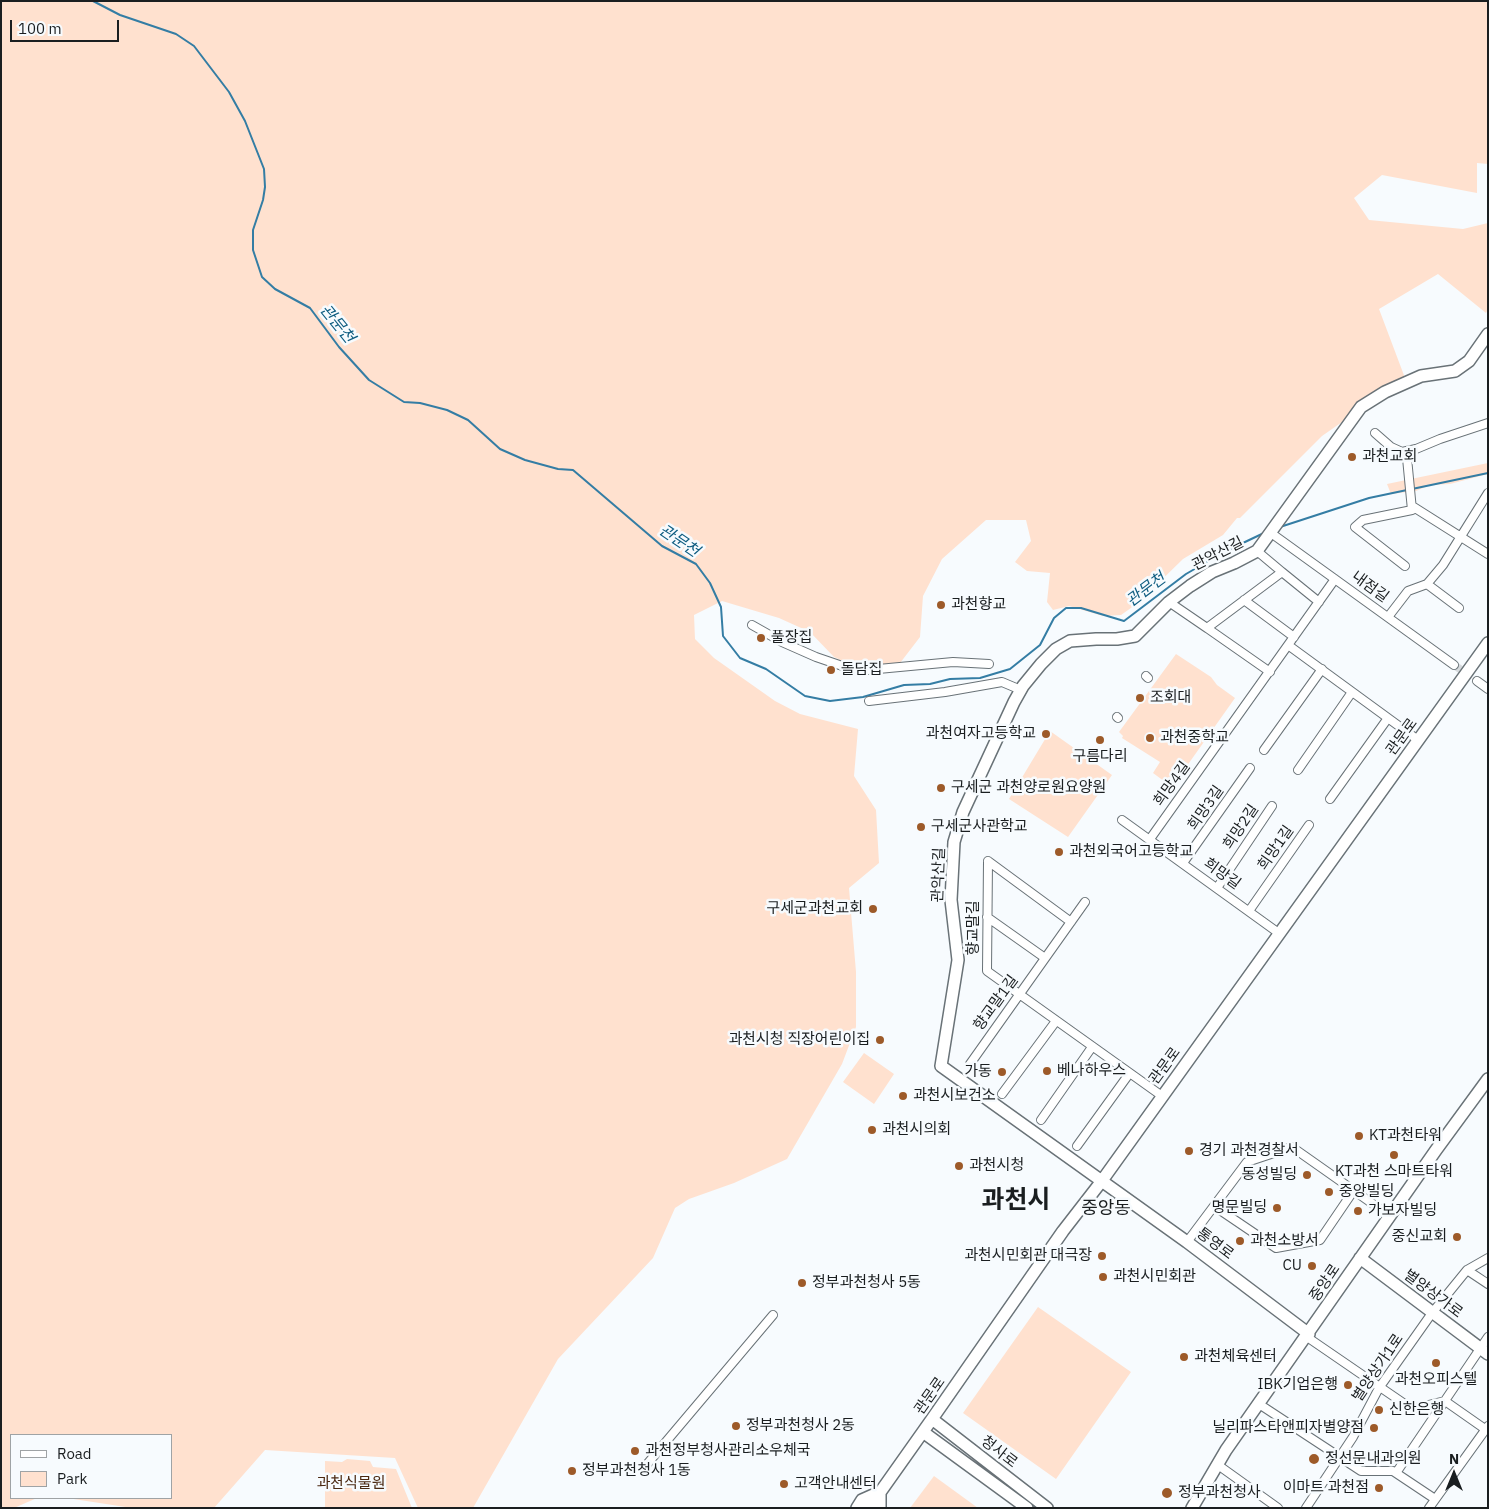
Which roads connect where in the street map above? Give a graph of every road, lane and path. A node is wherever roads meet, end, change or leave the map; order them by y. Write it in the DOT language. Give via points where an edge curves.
graph roads {
  1 [pos="1488,334"];
  2 [pos="1488,423"];
  3 [pos="1375,433"];
  4 [pos="1402,452"];
  5 [pos="1488,493"];
  6 [pos="1412,506"];
  7 [pos="1271,532"];
  8 [pos="1461,536"];
  9 [pos="1257,551"];
  10 [pos="1488,554"];
  11 [pos="1405,566"];
  12 [pos="1282,572"];
  13 [pos="1335,579"];
  14 [pos="1427,584"];
  15 [pos="1244,600"];
  16 [pos="1169,602"];
  17 [pos="1319,602"];
  18 [pos="1459,608"];
  19 [pos="1388,617"];
  20 [pos="752,625"];
  21 [pos="1207,628"];
  22 [pos="1294,637"];
  23 [pos="1488,642"];
  24 [pos="1288,645"];
  25 [pos="989,664"];
  26 [pos="1454,664"];
  27 [pos="1322,669"];
  28 [pos="1270,672"];
  29 [pos="1477,682"];
  30 [pos="1488,689"];
  31 [pos="1021,690"];
  32 [pos="1352,692"];
  33 [pos="869,701"];
  34 [pos="1388,718"];
  35 [pos="1418,740"];
  36 [pos="1264,750"];
  37 [pos="1250,768"];
  38 [pos="1298,770"];
  39 [pos="1330,799"];
  40 [pos="1272,806"];
  41 [pos="1122,820"];
  42 [pos="1309,825"];
  43 [pos="1150,839"];
  44 [pos="1183,864"];
  45 [pos="1217,888"];
  46 [pos="1085,902"];
  47 [pos="1248,911"];
  48 [pos="987,917"];
  49 [pos="1071,922"];
  50 [pos="1280,934"];
  51 [pos="1045,958"];
  52 [pos="1019,994"];
  53 [pos="1056,1021"];
  54 [pos="1092,1047"];
  55 [pos="970,1064"];
  56 [pos="1129,1074"];
  57 [pos="1488,1079"];
  58 [pos="1002,1094"];
  59 [pos="1162,1096"];
  60 [pos="1041,1120"];
  61 [pos="1077,1146"];
  62 [pos="1101,1182"];
  63 [pos="1354,1190"];
  64 [pos="1214,1206"];
  65 [pos="1390,1216"];
  66 [pos="1187,1242"];
  67 [pos="1360,1258"];
  68 [pos="1488,1258"];
  69 [pos="1467,1270"];
  70 [pos="1488,1284"];
  71 [pos="1432,1313"];
  72 [pos="774,1315"];
  73 [pos="1308,1335"];
  74 [pos="1488,1337"];
  75 [pos="1484,1351"];
  76 [pos="1379,1388"];
  77 [pos="1445,1401"];
  78 [pos="1259,1404"];
  79 [pos="932,1419"];
  80 [pos="1486,1428"];
  81 [pos="923,1432"];
  82 [pos="1339,1457"];
  83 [pos="648,1463"];
  84 [pos="1218,1465"];
  85 [pos="1396,1473"];
  86 [pos="880,1492"];
  87 [pos="1435,1499"];
  88 [pos="857,1508"];
  89 [pos="869,1508"];
  90 [pos="880,1508"];
  91 [pos="1026,1508"];
  92 [pos="1047,1508"];
  93 [pos="1192,1508"];
  94 [pos="1278,1508"];
  95 [pos="1306,1508"];
  96 [pos="1429,1508"];
  1 -- 7 [label="street, 관악산길" via="1470,361 1455,371 1421,376 1361,407"];
  2 -- 4 [label="street"];
  3 -- 4 [label="street"];
  4 -- 6 [label="street" via="1407,458"];
  5 -- 8 [label="street"];
  6 -- 8 [label="street"];
  6 -- 11 [label="street" via="1412,510 1363,520 1355,527"];
  7 -- 9 [label="street, 관악산길"];
  7 -- 13 [label="street, 내점길"];
  8 -- 10 [label="street"];
  8 -- 14 [label="street"];
  9 -- 12 [label="street"];
  9 -- 16 [label="street, 관악산길" via="1212,572"];
  12 -- 15 [label="street"];
  12 -- 17 [label="street"];
  13 -- 17 [label="street, 희망4길"];
  13 -- 19 [label="street, 내점길"];
  14 -- 18 [label="street"];
  14 -- 19 [label="street" via="1408,591"];
  15 -- 21 [label="street"];
  15 -- 22 [label="street"];
  16 -- 21 [label="street"];
  16 -- 31 [label="street, 관악산길" via="1135,636 1070,641 1056,649"];
  17 -- 22 [label="street, 희망4길"];
  19 -- 26 [label="street, 내점길"];
  20 -- 25 [label="street" via="816,657 857,671 953,662"];
  21 -- 28 [label="street"];
  22 -- 24 [label="street, 희망4길"];
  23 -- 35 [label="street, 관문로"];
  24 -- 27 [label="street"];
  24 -- 28 [label="street, 희망4길"];
  27 -- 32 [label="street"];
  27 -- 36 [label="street"];
  28 -- 43 [label="street, 희망4길"];
  29 -- 30 [label="street"];
  31 -- 33 [label="street" via="1002,682"];
  31 -- 62 [label="street, 관악산길" via="963,812 954,842 951,900 958,960 941,1066"];
  32 -- 34 [label="street"];
  32 -- 38 [label="street"];
  34 -- 35 [label="street"];
  34 -- 39 [label="street"];
  35 -- 50 [label="street, 관문로"];
  37 -- 44 [label="street, 희망3길"];
  40 -- 45 [label="street, 희망2길"];
  41 -- 43 [label="street, 희망길"];
  42 -- 47 [label="street, 희망1길"];
  43 -- 44 [label="street, 희망길"];
  44 -- 45 [label="street, 희망길"];
  45 -- 47 [label="street, 희망길"];
  46 -- 49 [label="street, 향교말1길"];
  47 -- 50 [label="street, 희망길"];
  48 -- 49 [label="street, 향교말길" via="988,861"];
  48 -- 51 [label="street"];
  48 -- 52 [label="street, 향교말길" via="988,971"];
  49 -- 51 [label="street, 향교말1길"];
  50 -- 59 [label="street, 관문로"];
  51 -- 52 [label="street, 향교말1길"];
  52 -- 53 [label="street, 향교말길"];
  52 -- 55 [label="street, 향교말1길"];
  53 -- 54 [label="street, 향교말길"];
  53 -- 58 [label="street"];
  54 -- 56 [label="street, 향교말길"];
  54 -- 60 [label="street"];
  56 -- 59 [label="street, 향교말길"];
  56 -- 61 [label="street"];
  57 -- 65 [label="street, 중앙로"];
  59 -- 62 [label="street, 관문로"];
  62 -- 66 [label="street, 통영로"];
  62 -- 79 [label="street, 관문로"];
  63 -- 64 [label="street" via="1292,1148 1247,1162"];
  63 -- 64 [label="street" via="1320,1240 1276,1248"];
  63 -- 65 [label="street"];
  64 -- 66 [label="street"];
  65 -- 67 [label="street, 중앙로"];
  66 -- 73 [label="street, 통영로"];
  67 -- 71 [label="street, 별양상가로"];
  67 -- 73 [label="street, 중앙로"];
  68 -- 69 [label="street, 별양상가1로"];
  69 -- 70 [label="street"];
  69 -- 71 [label="street, 별양상가1로"];
  71 -- 75 [label="street, 별양상가로"];
  71 -- 76 [label="street, 별양상가1로"];
  72 -- 83 [label="street"];
  73 -- 76 [label="street"];
  73 -- 78 [label="street, 중앙로"];
  74 -- 75 [label="street"];
  75 -- 77 [label="street"];
  76 -- 77 [label="street" via="1412,1409"];
  76 -- 82 [label="street, 별양상가1로"];
  77 -- 80 [label="street"];
  77 -- 85 [label="street"];
  78 -- 82 [label="street"];
  78 -- 84 [label="street, 중앙로"];
  79 -- 81 [label="street, 관문로"];
  79 -- 92 [label="street, 청사로"];
  80 -- 87 [label="street"];
  81 -- 86 [label="street, 관문로"];
  81 -- 91 [label="street, 청사로"];
  82 -- 85 [label="street" via="1361,1471"];
  82 -- 95 [label="street, 별양상가1로"];
  84 -- 93 [label="street, 중앙로"];
  84 -- 94 [label="street"];
  85 -- 87 [label="street"];
  86 -- 88 [label="street" via="862,1500"];
  86 -- 89 [label="street, 관문로"];
  86 -- 90 [label="street"];
  87 -- 96 [label="street"];
}
